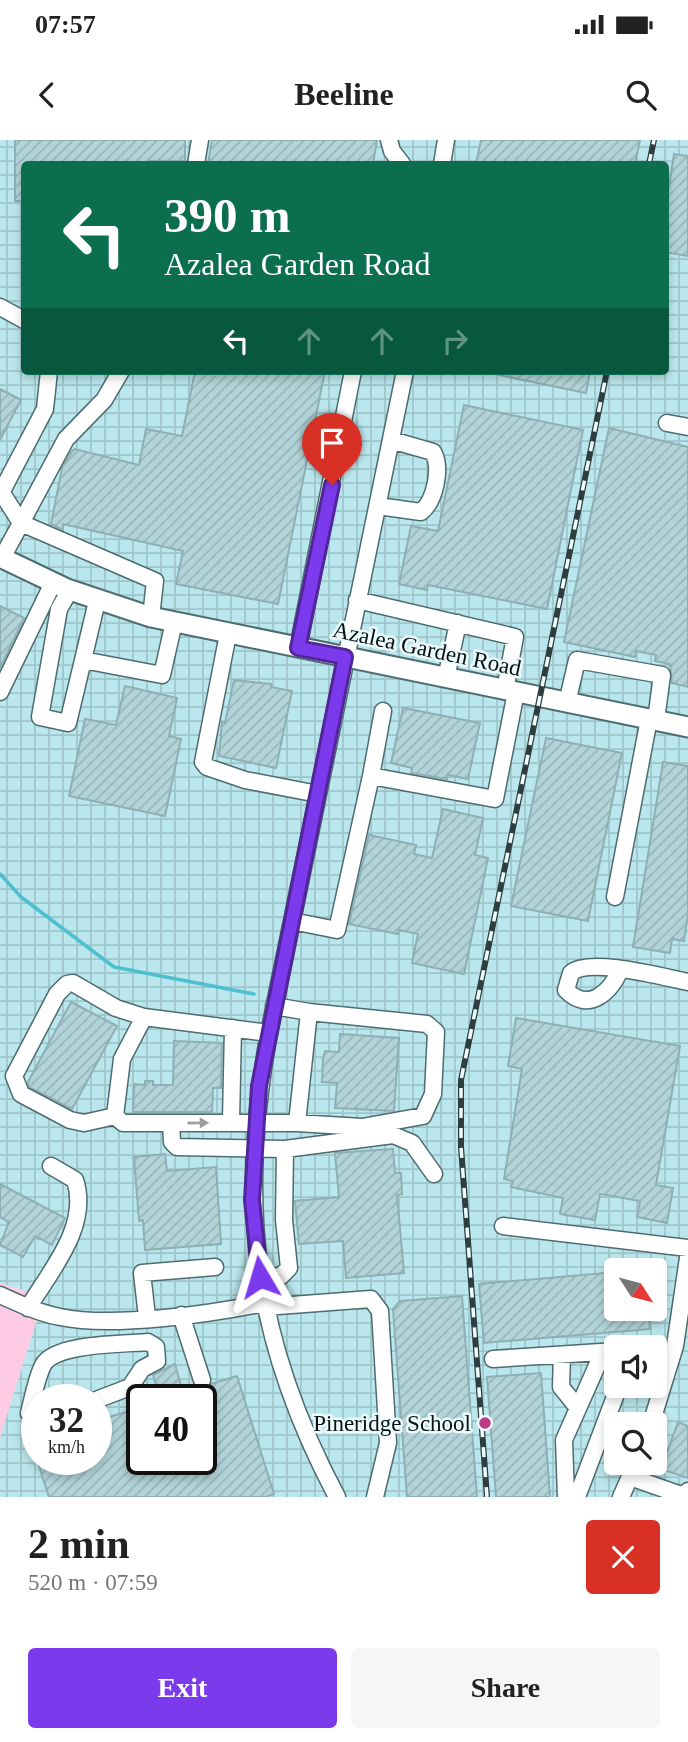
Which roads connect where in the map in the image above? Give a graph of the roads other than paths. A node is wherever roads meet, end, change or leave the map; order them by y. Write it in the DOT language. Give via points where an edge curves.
graph roads {
  1 [pos="200,140"];
  2 [pos="389,140"];
  3 [pos="446,140"];
  4 [pos="196,161"];
  5 [pos="400,161"];
  6 [pos="442,161"];
  7 [pos="0,307"];
  8 [pos="21,318"];
  9 [pos="48,375"];
  10 [pos="119,375"];
  11 [pos="352,375"];
  12 [pos="400,375"];
  13 [pos="667,423"];
  14 [pos="688,427"];
  15 [pos="391,440"];
  16 [pos="1,490"];
  17 [pos="378,506"];
  18 [pos="22,523"];
  19 [pos="1,557"];
  20 [pos="61,586"];
  21 [pos="358,600"];
  22 [pos="97,601"];
  23 [pos="151,617"];
  24 [pos="174,622"];
  25 [pos="458,623"];
  26 [pos="228,634"];
  27 [pos="298,648"];
  28 [pos="345,657"];
  29 [pos="83,660"];
  30 [pos="446,678"];
  31 [pos="510,691"];
  32 [pos="0,692"];
  33 [pos="567,703"];
  34 [pos="383,711"];
  35 [pos="653,720"];
  36 [pos="688,727"];
  37 [pos="371,776"];
  38 [pos="318,794"];
  39 [pos="615,897"];
  40 [pos="292,921"];
  41 [pos="620,971"];
  42 [pos="688,982"];
  43 [pos="274,1006"];
  44 [pos="309,1012"];
  45 [pos="144,1017"];
  46 [pos="233,1028"];
  47 [pos="269,1033"];
  48 [pos="116,1116"];
  49 [pos="255,1120"];
  50 [pos="231,1121"];
  51 [pos="171,1123"];
  52 [pos="297,1123"];
  53 [pos="253,1149"];
  54 [pos="285,1149"];
  55 [pos="51,1166"];
  56 [pos="434,1174"];
  57 [pos="503,1226"];
  58 [pos="688,1248"];
  59 [pos="688,1258"];
  60 [pos="215,1267"];
  61 [pos="260,1277"];
  62 [pos="0,1295"];
  63 [pos="264,1305"];
  64 [pos="28,1308"];
  65 [pos="181,1315"];
  66 [pos="147,1317"];
  67 [pos="89,1321"];
  68 [pos="91,1346"];
  69 [pos="604,1352"];
  70 [pos="562,1355"];
  71 [pos="667,1357"];
  72 [pos="671,1358"];
  73 [pos="493,1359"];
  74 [pos="604,1362"];
  75 [pos="202,1380"];
  76 [pos="38,1384"];
  77 [pos="112,1394"];
  78 [pos="614,1398"];
  79 [pos="578,1408"];
  80 [pos="655,1412"];
  81 [pos="631,1475"];
  82 [pos="641,1475"];
  83 [pos="688,1490"];
  84 [pos="670,1494"];
  85 [pos="337,1497"];
  86 [pos="375,1497"];
  87 [pos="566,1497"];
  88 [pos="576,1497"];
  89 [pos="621,1497"];
  1 -- 4 [label="street"];
  2 -- 5 [label="street"];
  3 -- 6 [label="street"];
  7 -- 8 [label="street"];
  9 -- 16 [label="street" via="44,409"];
  10 -- 18 [label="street" via="104,400 66,439"];
  11 -- 27 [label="street"];
  12 -- 15 [label="street"];
  13 -- 14 [label="street"];
  15 -- 17 [label="street"];
  15 -- 17 [label="street" via="433,452 438,461 435,483 429,505 421,512"];
  16 -- 18 [label="street"];
  17 -- 21 [label="street"];
  18 -- 19 [label="street"];
  18 -- 23 [label="street" via="155,581"];
  19 -- 20 [label="main road, Azalea Garden Road"];
  20 -- 22 [label="main road, Azalea Garden Road"];
  20 -- 29 [label="street" via="40,717 68,723"];
  20 -- 32 [label="street"];
  21 -- 25 [label="street"];
  21 -- 28 [label="street"];
  22 -- 23 [label="main road, Azalea Garden Road"];
  22 -- 29 [label="street"];
  23 -- 24 [label="main road, Azalea Garden Road"];
  24 -- 26 [label="main road, Azalea Garden Road"];
  24 -- 29 [label="street" via="162,675"];
  25 -- 30 [label="street"];
  25 -- 31 [label="street" via="515,637"];
  26 -- 27 [label="main road, Azalea Garden Road"];
  26 -- 38 [label="street" via="203,762 245,780"];
  27 -- 28 [label="main road, Azalea Garden Road"];
  28 -- 30 [label="main road, Azalea Garden Road"];
  28 -- 38 [label="street"];
  30 -- 31 [label="main road, Azalea Garden Road"];
  31 -- 33 [label="main road, Azalea Garden Road"];
  31 -- 37 [label="street" via="495,799"];
  33 -- 35 [label="main road, Azalea Garden Road"];
  33 -- 35 [label="street" via="577,660 662,675"];
  34 -- 37 [label="street"];
  35 -- 36 [label="main road, Azalea Garden Road"];
  35 -- 39 [label="street"];
  37 -- 40 [label="street" via="337,930"];
  38 -- 40 [label="street"];
  40 -- 43 [label="street"];
  41 -- 42 [label="street"];
  43 -- 44 [label="street"];
  43 -- 47 [label="street"];
  44 -- 52 [label="street"];
  44 -- 52 [label="street" via="427,1024 436,1032 433,1094 423,1116 362,1127"];
  45 -- 46 [label="street"];
  45 -- 48 [label="street" via="121,1059"];
  45 -- 48 [label="street" via="68,984 57,994 15,1076 21,1094 70,1119 84,1123"];
  46 -- 47 [label="street"];
  46 -- 50 [label="street"];
  47 -- 49 [label="street"];
  48 -- 51 [label="street" via="123,1123"];
  49 -- 50 [label="street"];
  49 -- 52 [label="street"];
  49 -- 53 [label="street"];
  51 -- 50 [label="street, one-way"];
  51 -- 53 [label="street" via="172,1142 177,1147"];
  53 -- 54 [label="street"];
  53 -- 61 [label="street" via="252,1200"];
  54 -- 56 [label="street" via="393,1135 412,1143"];
  54 -- 61 [label="street" via="289,1268 281,1276"];
  55 -- 64 [label="street" via="75,1180 80,1210"];
  57 -- 58 [label="street"];
  59 -- 72 [label="street"];
  60 -- 66 [label="street" via="142,1273"];
  61 -- 63 [label="street"];
  62 -- 64 [label="street"];
  63 -- 65 [label="street"];
  63 -- 85 [label="street" via="299,1420"];
  63 -- 86 [label="street" via="371,1299 376,1303 388,1443"];
  64 -- 67 [label="street"];
  65 -- 66 [label="street"];
  65 -- 75 [label="street"];
  66 -- 67 [label="street"];
  67 -- 68 [label="street"];
  68 -- 76 [label="street" via="48,1358"];
  68 -- 77 [label="street" via="148,1342 156,1347 153,1365 139,1372 130,1387"];
  69 -- 70 [label="street"];
  70 -- 73 [label="street"];
  70 -- 79 [label="street" via="561,1387"];
  71 -- 72 [label="street"];
  72 -- 80 [label="street"];
  74 -- 79 [label="street"];
  78 -- 88 [label="street"];
  79 -- 87 [label="street" via="564,1440"];
  81 -- 89 [label="street"];
  82 -- 84 [label="street"];
  83 -- 84 [label="street" via="684,1496"];
}
